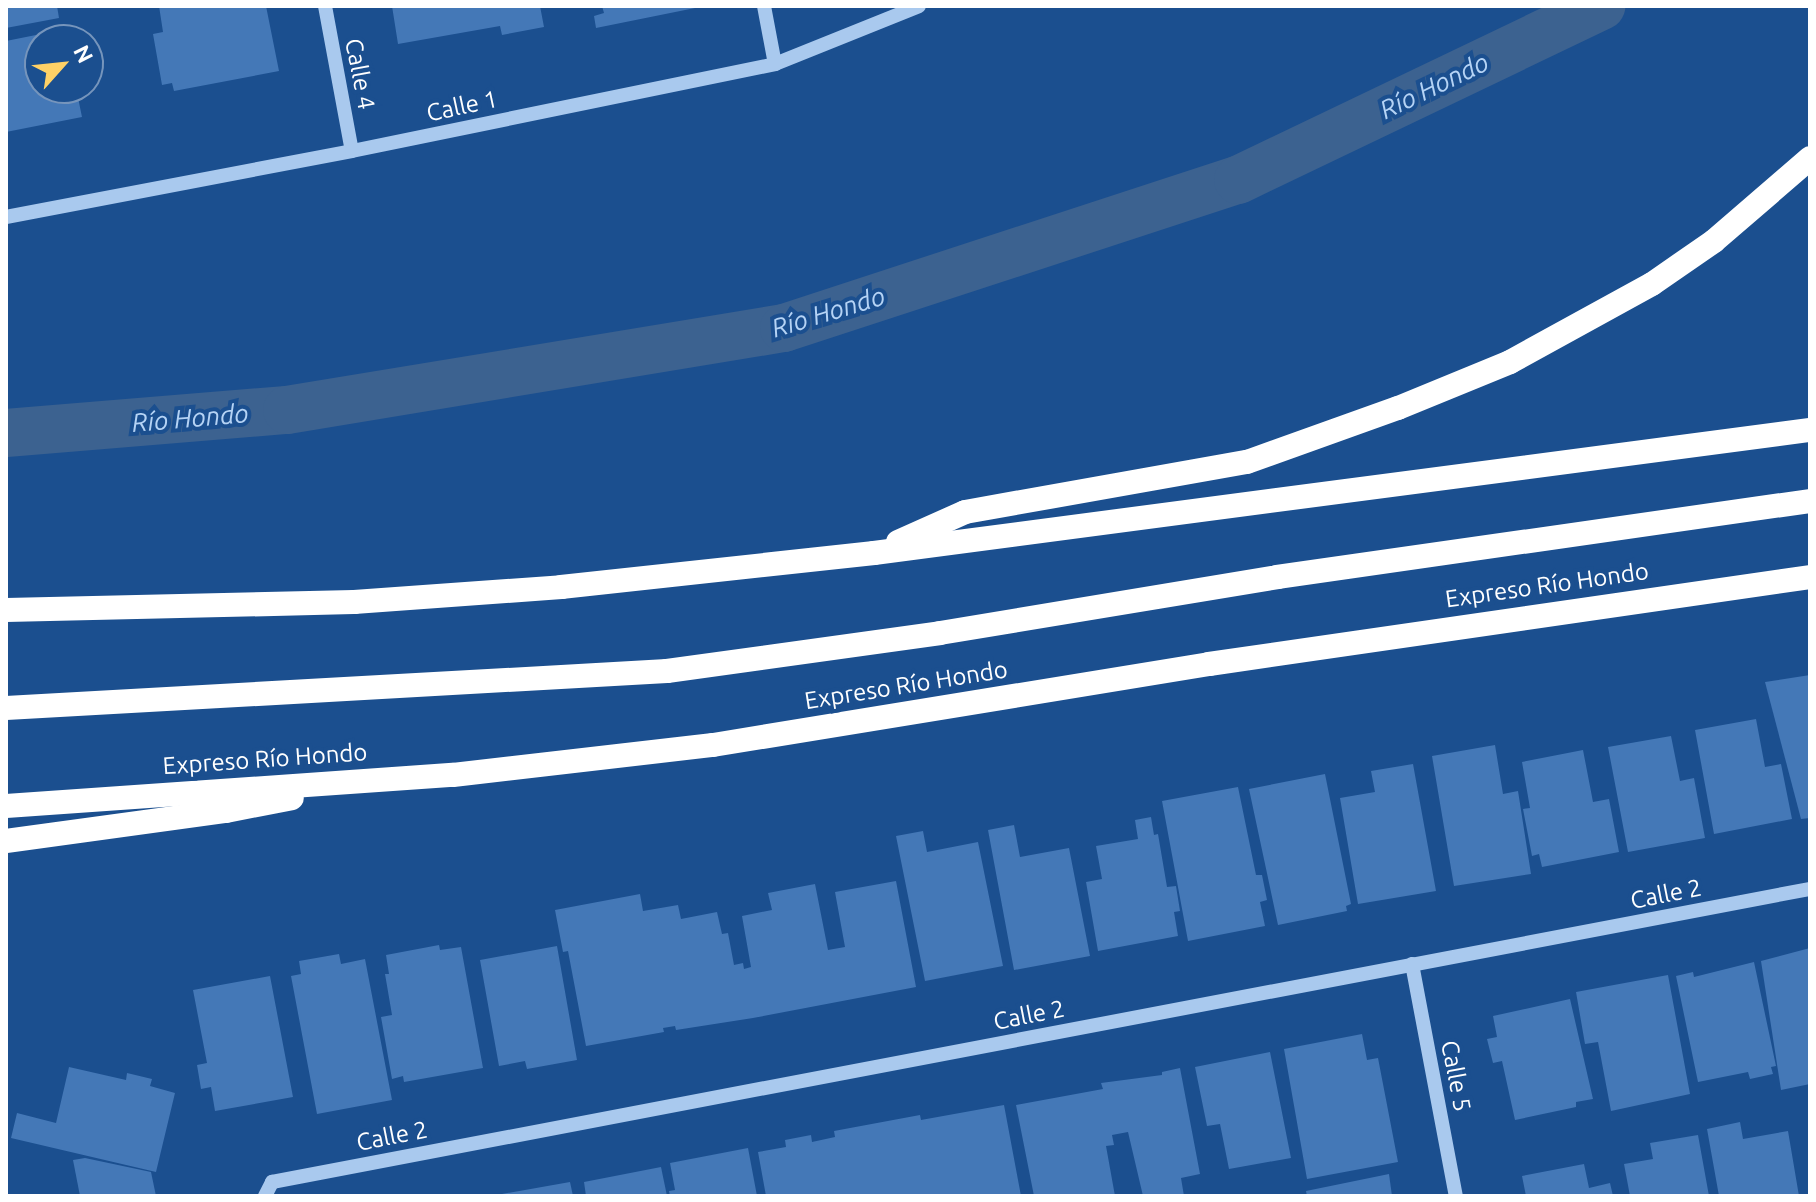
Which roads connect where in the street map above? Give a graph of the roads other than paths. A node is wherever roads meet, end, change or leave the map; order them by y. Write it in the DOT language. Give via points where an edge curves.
graph roads {
  1 [pos="325,6"];
  2 [pos="764,6"];
  3 [pos="919,6"];
  4 [pos="775,64"];
  5 [pos="352,151"];
  6 [pos="1810,158"];
  7 [pos="6,217"];
  8 [pos="1810,430"];
  9 [pos="1810,501"];
  10 [pos="874,553"];
  11 [pos="1810,577"];
  12 [pos="6,610"];
  13 [pos="6,708"];
  14 [pos="393,778"];
  15 [pos="6,806"];
  16 [pos="6,841"];
  17 [pos="1810,889"];
  18 [pos="1412,964"];
  19 [pos="265,1196"];
  20 [pos="1456,1196"];
  1 -- 5 [label="street, Calle 4"];
  2 -- 4 [label="street"];
  3 -- 4 [label="street, Calle 1"];
  4 -- 5 [label="street, Calle 1"];
  5 -- 7 [label="street, Calle 1"];
  6 -- 10 [label="highway" via="1714,241 1652,284 1510,362 1247,462 965,512"];
  8 -- 10 [label="highway"];
  9 -- 13 [label="highway" via="667,671"];
  10 -- 12 [label="highway" via="561,587 354,602"];
  11 -- 14 [label="highway, Expreso Río Hondo" via="1209,664 713,745"];
  14 -- 15 [label="highway, Expreso Río Hondo"];
  14 -- 16 [label="highway" via="226,811"];
  17 -- 18 [label="street, Calle 2"];
  18 -- 19 [label="street, Calle 2" via="272,1182"];
  18 -- 20 [label="street, Calle 5"];
}
